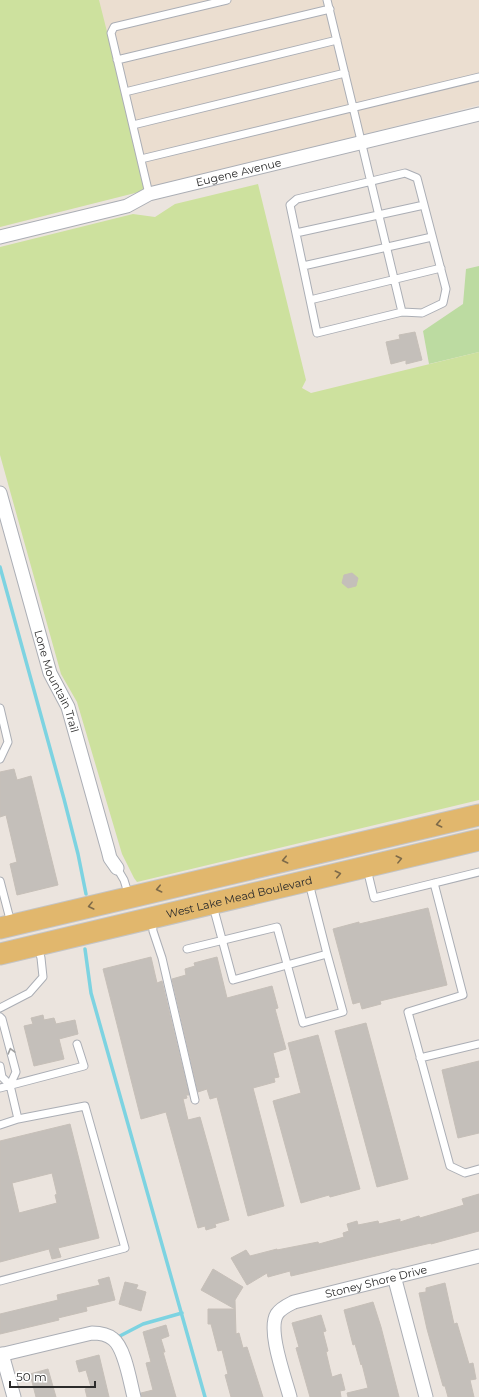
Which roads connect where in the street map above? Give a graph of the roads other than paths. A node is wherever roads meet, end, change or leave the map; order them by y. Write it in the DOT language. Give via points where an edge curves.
graph roads {
  1 [pos="227,0"];
  2 [pos="327,0"];
  3 [pos="330,9"];
  4 [pos="337,40"];
  5 [pos="117,60"];
  6 [pos="345,73"];
  7 [pos="479,77"];
  8 [pos="125,92"];
  9 [pos="353,107"];
  10 [pos="479,114"];
  11 [pos="133,126"];
  12 [pos="361,142"];
  13 [pos="141,159"];
  14 [pos="372,181"];
  15 [pos="149,194"];
  16 [pos="424,205"];
  17 [pos="379,215"];
  18 [pos="296,233"];
  19 [pos="0,237"];
  20 [pos="432,237"];
  21 [pos="387,248"];
  22 [pos="303,266"];
  23 [pos="441,268"];
  24 [pos="394,280"];
  25 [pos="310,300"];
  26 [pos="402,312"];
  27 [pos="0,493"];
  28 [pos="0,708"];
  29 [pos="0,759"];
  30 [pos="478,817"];
  31 [pos="479,840"];
  32 [pos="257,866"];
  33 [pos="367,867"];
  34 [pos="117,868"];
  35 [pos="479,872"];
  36 [pos="0,881"];
  37 [pos="308,881"];
  38 [pos="434,883"];
  39 [pos="1,891"];
  40 [pos="125,897"];
  41 [pos="212,903"];
  42 [pos="151,918"];
  43 [pos="6,926"];
  44 [pos="222,940"];
  45 [pos="38,945"];
  46 [pos="187,949"];
  47 [pos="0,954"];
  48 [pos="327,954"];
  49 [pos="287,965"];
  50 [pos="0,1008"];
  51 [pos="0,1017"];
  52 [pos="77,1044"];
  53 [pos="479,1044"];
  54 [pos="420,1058"];
  55 [pos="0,1066"];
  56 [pos="10,1085"];
  57 [pos="0,1088"];
  58 [pos="195,1100"];
  59 [pos="18,1120"];
  60 [pos="0,1125"];
  61 [pos="479,1169"];
  62 [pos="479,1256"];
  63 [pos="394,1276"];
  64 [pos="0,1281"];
  65 [pos="1,1355"];
  66 [pos="14,1397"];
  67 [pos="134,1397"];
  68 [pos="290,1397"];
  69 [pos="426,1397"];
  1 -- 5 [label="lane" via="114,27 111,33"];
  2 -- 3 [label="lane"];
  3 -- 4 [label="lane"];
  3 -- 5 [label="lane"];
  4 -- 6 [label="lane"];
  4 -- 8 [label="lane"];
  5 -- 8 [label="lane"];
  6 -- 9 [label="lane"];
  6 -- 11 [label="lane"];
  7 -- 9 [label="lane"];
  8 -- 11 [label="lane"];
  9 -- 12 [label="lane"];
  9 -- 13 [label="lane"];
  10 -- 12 [label="street, Eugene Avenue"];
  11 -- 13 [label="lane"];
  12 -- 14 [label="lane"];
  12 -- 15 [label="street, Eugene Avenue"];
  13 -- 15 [label="lane"];
  14 -- 16 [label="lane" via="405,174 417,178"];
  14 -- 17 [label="lane"];
  14 -- 18 [label="lane" via="297,199 290,205"];
  15 -- 19 [label="street, Eugene Avenue" via="127,206"];
  16 -- 17 [label="lane"];
  16 -- 20 [label="lane"];
  17 -- 18 [label="lane"];
  17 -- 21 [label="lane"];
  18 -- 22 [label="lane"];
  20 -- 21 [label="lane"];
  20 -- 23 [label="lane"];
  21 -- 22 [label="lane"];
  21 -- 24 [label="lane"];
  22 -- 25 [label="lane"];
  23 -- 24 [label="lane"];
  23 -- 26 [label="lane" via="446,289 443,303 422,313"];
  24 -- 25 [label="lane"];
  24 -- 26 [label="lane"];
  25 -- 26 [label="lane" via="317,333"];
  27 -- 34 [label="street, Lone Mountain Trail" via="50,674 68,707 110,858"];
  28 -- 29 [label="lane" via="8,742"];
  30 -- 32 [label="main road, one-way"];
  33 -- 31 [label="main road, West Lake Mead Boulevard, one-way"];
  32 -- 40 [label="main road, one-way"];
  32 -- 42 [label="main road" via="217,888 163,903 157,907"];
  37 -- 33 [label="main road, West Lake Mead Boulevard, one-way"];
  33 -- 38 [label="lane" via="374,898"];
  34 -- 40 [label="lane" via="124,880"];
  35 -- 38 [label="lane"];
  36 -- 39 [label="lane"];
  37 -- 41 [label="main road, West Lake Mead Boulevard"];
  37 -- 48 [label="lane"];
  38 -- 54 [label="lane" via="463,995 408,1012"];
  39 -- 43 [label="lane"];
  40 -- 43 [label="main road, one-way"];
  40 -- 45 [label="main road" via="139,901 140,909 55,930"];
  41 -- 42 [label="main road, West Lake Mead Boulevard"];
  41 -- 44 [label="lane"];
  42 -- 45 [label="main road, West Lake Mead Boulevard"];
  42 -- 58 [label="lane"];
  44 -- 46 [label="lane"];
  44 -- 49 [label="lane" via="277,927"];
  44 -- 49 [label="lane" via="233,980"];
  45 -- 47 [label="main road, West Lake Mead Boulevard"];
  45 -- 50 [label="lane" via="43,977 29,993"];
  48 -- 49 [label="lane"];
  48 -- 49 [label="lane" via="344,1012 303,1023"];
  56 -- 51 [label="lane, one-way" via="16,1072"];
  52 -- 56 [label="lane" via="84,1066"];
  53 -- 54 [label="lane"];
  54 -- 61 [label="lane" via="450,1166 465,1173"];
  55 -- 56 [label="lane" via="2,1077"];
  56 -- 57 [label="lane"];
  56 -- 59 [label="lane"];
  59 -- 60 [label="lane"];
  59 -- 64 [label="lane" via="85,1106 125,1248"];
  62 -- 63 [label="street, Stoney Shore Drive"];
  63 -- 68 [label="street, Stoney Shore Drive" via="294,1302 284,1306 277,1314 273,1325 274,1337"];
  63 -- 69 [label="street"];
  65 -- 66 [label="street"];
  65 -- 67 [label="street" via="92,1333 102,1333 114,1339 121,1350"];
}
